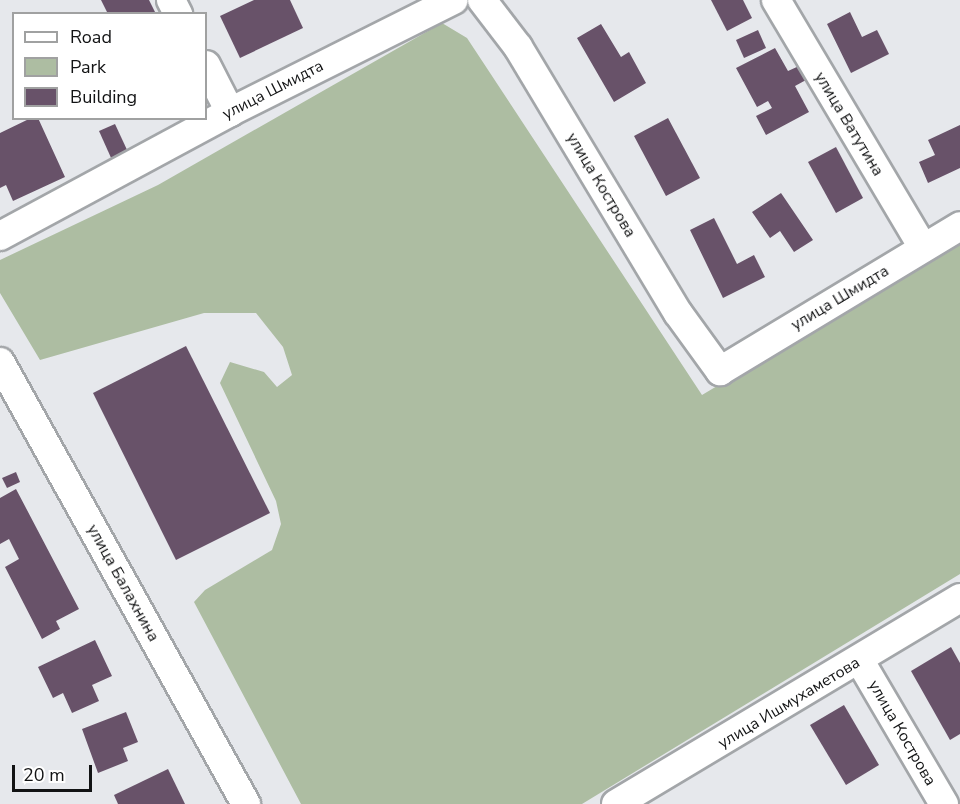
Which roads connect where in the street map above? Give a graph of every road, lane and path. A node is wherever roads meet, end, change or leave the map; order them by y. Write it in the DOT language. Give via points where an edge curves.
graph roads {
  1 [pos="454,0"];
  2 [pos="482,0"];
  3 [pos="776,0"];
  4 [pos="207,67"];
  5 [pos="230,112"];
  6 [pos="960,226"];
  7 [pos="0,236"];
  8 [pos="923,248"];
  9 [pos="0,362"];
  10 [pos="720,371"];
  11 [pos="960,598"];
  12 [pos="860,661"];
  13 [pos="246,804"];
  14 [pos="616,804"];
  15 [pos="944,804"];
  1 -- 5 [label="street, улица Шмидта"];
  2 -- 10 [label="street, улица Кострова" via="518,47 678,312"];
  3 -- 8 [label="street, улица Ватутина"];
  4 -- 5 [label="street"];
  5 -- 7 [label="street, улица Шмидта"];
  6 -- 8 [label="street, улица Шмидта"];
  8 -- 10 [label="street, улица Шмидта"];
  9 -- 13 [label="street, улица Балахнина"];
  11 -- 12 [label="street, улица Ишмухаметова"];
  12 -- 14 [label="street, улица Ишмухаметова"];
  12 -- 15 [label="street, улица Кострова"];
}
